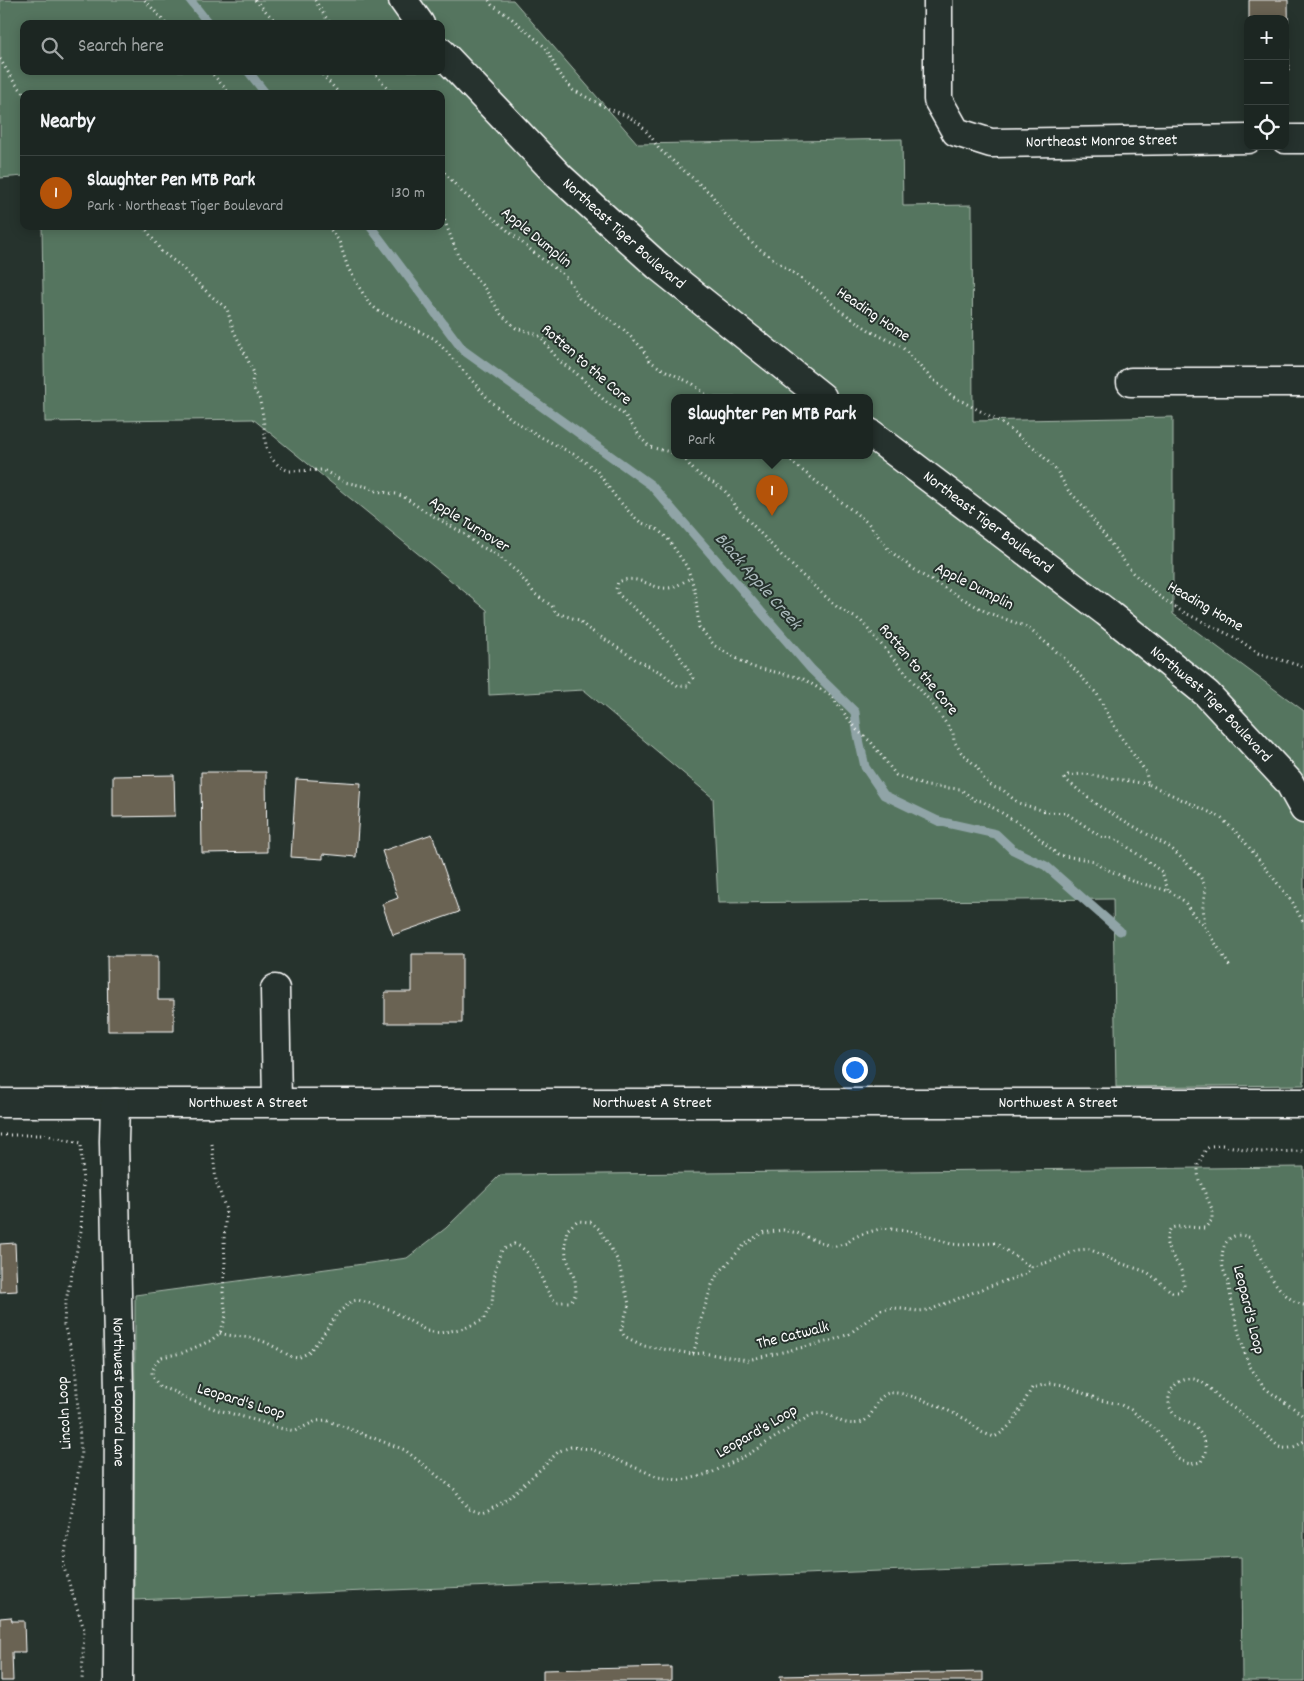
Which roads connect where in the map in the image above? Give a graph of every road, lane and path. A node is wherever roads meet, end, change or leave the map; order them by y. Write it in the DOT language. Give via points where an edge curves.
graph roads {
  1 [pos="145,0"];
  2 [pos="255,0"];
  3 [pos="315,0"];
  4 [pos="403,0"];
  5 [pos="489,0"];
  6 [pos="938,0"];
  7 [pos="162,20"];
  8 [pos="274,20"];
  9 [pos="328,20"];
  10 [pos="417,20"];
  11 [pos="445,56"];
  12 [pos="0,59"];
  13 [pos="213,75"];
  14 [pos="323,75"];
  15 [pos="376,75"];
  16 [pos="21,90"];
  17 [pos="227,90"];
  18 [pos="336,90"];
  19 [pos="389,90"];
  20 [pos="1304,138"];
  21 [pos="1244,139"];
  22 [pos="1289,139"];
  23 [pos="445,173"];
  24 [pos="445,222"];
  25 [pos="147,230"];
  26 [pos="331,230"];
  27 [pos="1131,382"];
  28 [pos="1304,382"];
  29 [pos="705,394"];
  30 [pos="818,394"];
  31 [pos="873,435"];
  32 [pos="671,452"];
  33 [pos="685,459"];
  34 [pos="788,459"];
  35 [pos="691,578"];
  36 [pos="1106,612"];
  37 [pos="1304,667"];
  38 [pos="1148,784"];
  39 [pos="1304,809"];
  40 [pos="1169,891"];
  41 [pos="1304,924"];
  42 [pos="1205,927"];
  43 [pos="1231,968"];
  44 [pos="275,989"];
  45 [pos="277,1102"];
  46 [pos="0,1103"];
  47 [pos="115,1103"];
  48 [pos="1304,1103"];
  49 [pos="0,1134"];
  50 [pos="212,1144"];
  51 [pos="1304,1151"];
  52 [pos="1031,1267"];
  53 [pos="1304,1305"];
  54 [pos="220,1333"];
  55 [pos="692,1354"];
  56 [pos="1304,1417"];
  57 [pos="1304,1441"];
  58 [pos="123,1680"];
  59 [pos="82,1681"];
  1 -- 7 [label="path"];
  2 -- 8 [label="path"];
  3 -- 9 [label="path"];
  4 -- 10 [label="street"];
  5 -- 37 [label="path, Heading Home" via="546,48 559,74 573,90 640,123 659,150 711,194 754,245 821,293 839,310 902,347 952,396 999,421 1037,450 1057,471 1068,490 1133,573 1159,596 1258,653"];
  6 -- 21 [label="street, Northeast Monroe Street" via="938,100 956,132 991,143"];
  11 -- 30 [label="street, Northeast Tiger Boulevard" via="560,177 658,266"];
  12 -- 16 [label="path"];
  13 -- 17 [label="path"];
  14 -- 18 [label="path"];
  15 -- 19 [label="path"];
  20 -- 22 [label="street"];
  23 -- 29 [label="path, Apple Dumplin" via="462,192 560,272 579,298 624,330 641,346 650,361"];
  24 -- 32 [label="path, Rotten to the Core" via="458,256 501,314 516,328 541,337 558,360 624,414 650,447"];
  25 -- 35 [label="path, Apple Turnover" via="161,252 228,309 232,329 254,373 252,382 259,397 266,447 280,467 289,471 323,470 344,482 404,497 496,554 556,613 579,620 678,686 688,686 693,678 676,650 658,628 616,589 618,582 624,580 640,580 669,588"];
  26 -- 35 [label="path" via="368,302 435,339 492,403 513,420 597,471 631,514 668,538"];
  27 -- 28 [label="street"];
  31 -- 36 [label="street, Northeast Tiger Boulevard"];
  33 -- 40 [label="path, Rotten to the Core" via="696,472 719,485 734,506 837,607 861,621 930,701 953,733 961,752 993,787 1003,790 1018,803 1066,814 1100,836 1118,840 1162,872"];
  34 -- 38 [label="path, Apple Dumplin" via="868,523 889,550 922,575 986,612 1027,627 1064,658 1097,694 1146,772"];
  35 -- 40 [label="path" via="699,627 715,646 752,667 802,678 831,696 896,775 926,786 960,789 1030,830 1058,855 1095,861 1132,881"];
  36 -- 39 [label="street, Northwest Tiger Boulevard" via="1207,694 1289,782"];
  38 -- 41 [label="path" via="1220,817 1247,844 1293,903"];
  38 -- 42 [label="path" via="1085,774 1068,775 1065,779 1097,805 1171,848 1200,876 1206,888 1203,907"];
  40 -- 42 [label="path" via="1184,900"];
  42 -- 43 [label="path"];
  44 -- 45 [label="street"];
  45 -- 47 [label="street, Northwest A Street"];
  45 -- 48 [label="street, Northwest A Street"];
  46 -- 47 [label="street, Northwest A Street"];
  47 -- 58 [label="street, Northwest Leopard Lane"];
  49 -- 59 [label="path, Lincoln Loop" via="46,1135 81,1143 81,1231 65,1305 64,1325 75,1362 80,1456 63,1565 84,1628"];
  50 -- 54 [label="path" via="216,1181 226,1210 223,1292 226,1316"];
  51 -- 52 [label="path" via="1260,1152 1222,1145 1206,1149 1198,1165 1198,1173 1212,1209 1212,1220 1205,1228 1182,1225 1171,1228 1165,1237 1184,1278 1184,1286 1179,1292 1172,1292 1147,1272 1088,1249"];
  52 -- 55 [label="path, The Catwalk" via="1026,1274 930,1310 881,1310 849,1334 830,1341 748,1360"];
  52 -- 55 [label="path" via="995,1243 962,1246 915,1232 883,1228 836,1246 783,1230 762,1233 744,1245 717,1275 700,1319"];
  53 -- 56 [label="path, Leopard's Loop" via="1285,1294 1267,1272 1251,1238 1236,1234 1229,1238 1222,1256 1223,1268 1249,1366 1264,1387"];
  54 -- 55 [label="path" via="259,1339 298,1358 308,1353 338,1313 358,1300 389,1309 427,1331 440,1334 465,1328 483,1320 492,1303 499,1257 502,1250 514,1244 532,1256 552,1298 556,1302 569,1302 576,1292 566,1256 567,1230 576,1221 584,1220 600,1230 618,1261 629,1304 621,1330 624,1336 644,1346"];
  54 -- 57 [label="path, Leopard's Loop" via="210,1341 158,1360 152,1371 155,1382 215,1409 274,1427 295,1431 326,1420 405,1450 455,1490 470,1509 481,1513 506,1500 559,1450 571,1447 591,1449 658,1477 689,1479 711,1473 747,1455 811,1415 821,1412 845,1425 860,1423 868,1419 885,1394 896,1392 964,1418 994,1437 1004,1432 1020,1412 1032,1388 1051,1383 1064,1385 1131,1410 1155,1429 1176,1458 1191,1464 1201,1462 1206,1447 1196,1427 1174,1414 1170,1404 1173,1386 1189,1379 1206,1385 1279,1447 1296,1447"];
}
